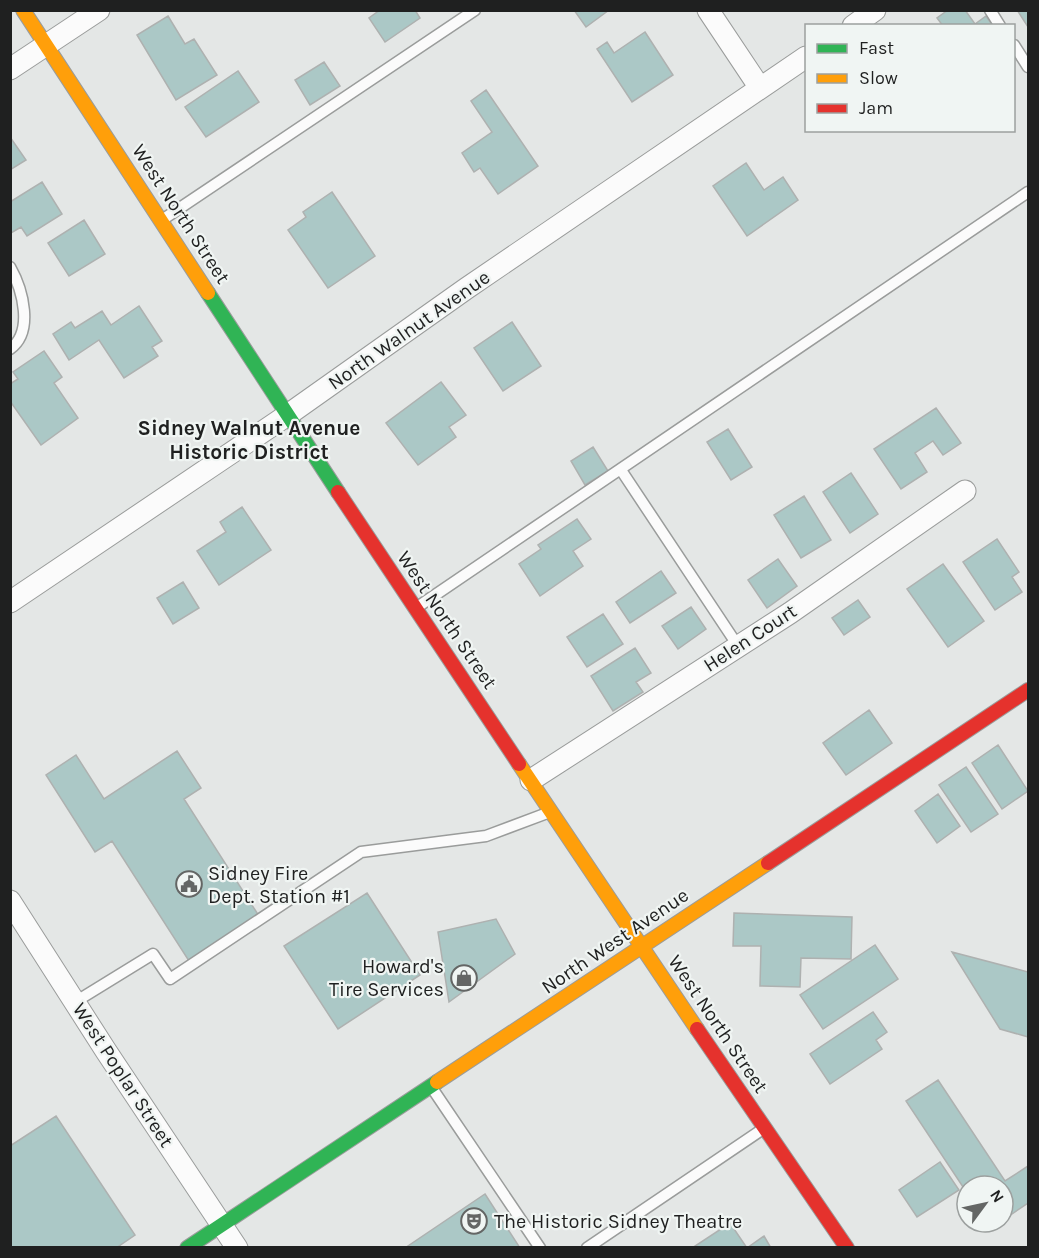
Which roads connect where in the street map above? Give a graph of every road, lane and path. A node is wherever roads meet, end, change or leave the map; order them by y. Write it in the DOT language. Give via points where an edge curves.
graph roads {
  1 [pos="23,10"];
  2 [pos="99,10"];
  3 [pos="475,10"];
  4 [pos="708,10"];
  5 [pos="875,10"];
  6 [pos="990,10"];
  7 [pos="856,24"];
  8 [pos="999,24"];
  9 [pos="47,46"];
  10 [pos="1015,46"];
  11 [pos="805,58"];
  12 [pos="1029,67"];
  13 [pos="10,69"];
  14 [pos="760,88"];
  15 [pos="1029,192"];
  16 [pos="161,220"];
  17 [pos="10,267"];
  18 [pos="10,349"];
  19 [pos="289,414"];
  20 [pos="621,470"];
  21 [pos="965,491"];
  22 [pos="10,602"];
  23 [pos="415,609"];
  24 [pos="738,646"];
  25 [pos="1029,690"];
  26 [pos="531,780"];
  27 [pos="553,811"];
  28 [pos="11,904"];
  29 [pos="643,946"];
  30 [pos="75,1002"];
  31 [pos="432,1088"];
  32 [pos="764,1129"];
  33 [pos="222,1224"];
  34 [pos="187,1248"];
  35 [pos="237,1248"];
  36 [pos="540,1248"];
  37 [pos="587,1248"];
  38 [pos="846,1248"];
  1 -- 9 [label="street, West North Street"];
  2 -- 9 [label="street"];
  3 -- 16 [label="lane"];
  4 -- 14 [label="street"];
  5 -- 7 [label="street"];
  6 -- 8 [label="lane"];
  9 -- 13 [label="street"];
  9 -- 16 [label="street, West North Street"];
  10 -- 12 [label="lane"];
  11 -- 14 [label="street, North Walnut Avenue"];
  14 -- 19 [label="street, North Walnut Avenue"];
  15 -- 20 [label="lane"];
  16 -- 19 [label="street, West North Street"];
  17 -- 18 [label="lane" via="25,330 20,342"];
  19 -- 22 [label="street, North Walnut Avenue"];
  19 -- 23 [label="street, West North Street"];
  20 -- 23 [label="lane"];
  20 -- 24 [label="lane"];
  21 -- 24 [label="street, Helen Court"];
  23 -- 26 [label="street, West North Street"];
  24 -- 26 [label="street, Helen Court"];
  25 -- 29 [label="street, North West Avenue"];
  26 -- 27 [label="street, West North Street"];
  27 -- 29 [label="street, West North Street"];
  27 -- 30 [label="lane" via="486,836 361,852 170,979 153,954"];
  28 -- 30 [label="street, West Poplar Street"];
  29 -- 31 [label="street, North West Avenue"];
  29 -- 32 [label="street, West North Street"];
  30 -- 33 [label="street, West Poplar Street"];
  31 -- 33 [label="street, North West Avenue"];
  31 -- 36 [label="lane"];
  32 -- 37 [label="lane"];
  32 -- 38 [label="street, West North Street"];
  33 -- 34 [label="street, North West Avenue"];
  33 -- 35 [label="street, West Poplar Street"];
}
